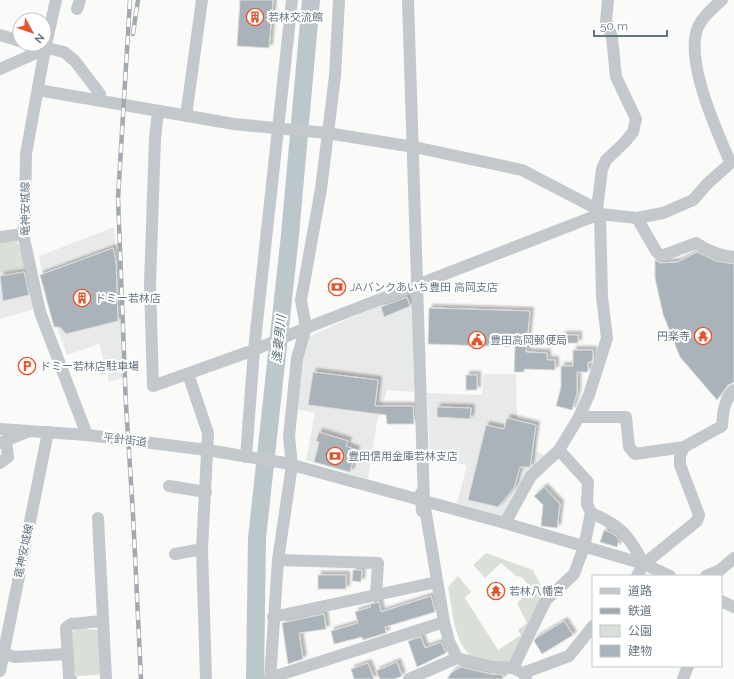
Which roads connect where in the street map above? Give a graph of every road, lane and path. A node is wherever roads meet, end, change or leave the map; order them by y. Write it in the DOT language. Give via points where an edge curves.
graph roads {
  1 [pos="56,0"];
  2 [pos="202,0"];
  3 [pos="292,0"];
  4 [pos="339,0"];
  5 [pos="408,0"];
  6 [pos="608,0"];
  7 [pos="722,0"];
  8 [pos="52,18"];
  9 [pos="0,35"];
  10 [pos="12,39"];
  11 [pos="52,50"];
  12 [pos="38,52"];
  13 [pos="44,52"];
  14 [pos="0,69"];
  15 [pos="38,90"];
  16 [pos="100,94"];
  17 [pos="158,112"];
  18 [pos="186,116"];
  19 [pos="279,129"];
  20 [pos="326,133"];
  21 [pos="414,147"];
  22 [pos="732,161"];
  23 [pos="598,212"];
  24 [pos="637,218"];
  25 [pos="23,234"];
  26 [pos="0,237"];
  27 [pos="734,257"];
  28 [pos="418,285"];
  29 [pos="304,329"];
  30 [pos="256,349"];
  31 [pos="188,374"];
  32 [pos="734,390"];
  33 [pos="579,418"];
  34 [pos="0,429"];
  35 [pos="30,431"];
  36 [pos="48,432"];
  37 [pos="87,435"];
  38 [pos="3,442"];
  39 [pos="684,447"];
  40 [pos="207,450"];
  41 [pos="559,450"];
  42 [pos="247,457"];
  43 [pos="0,463"];
  44 [pos="288,464"];
  45 [pos="170,486"];
  46 [pos="206,492"];
  47 [pos="423,502"];
  48 [pos="591,513"];
  49 [pos="98,518"];
  50 [pos="505,523"];
  51 [pos="584,547"];
  52 [pos="202,549"];
  53 [pos="175,554"];
  54 [pos="734,558"];
  55 [pos="278,560"];
  56 [pos="644,564"];
  57 [pos="638,575"];
  58 [pos="668,575"];
  59 [pos="708,575"];
  60 [pos="437,582"];
  61 [pos="376,595"];
  62 [pos="273,617"];
  63 [pos="102,621"];
  64 [pos="444,622"];
  65 [pos="592,627"];
  66 [pos="2,653"];
  67 [pos="67,654"];
  68 [pos="457,658"];
  69 [pos="688,667"];
  70 [pos="0,670"];
  71 [pos="521,673"];
  72 [pos="71,679"];
  73 [pos="96,679"];
  74 [pos="106,679"];
  75 [pos="206,679"];
  76 [pos="270,679"];
  77 [pos="409,679"];
  78 [pos="683,679"];
  1 -- 8 [label="street, 竜神安城線"];
  2 -- 18 [label="street"];
  3 -- 19 [label="street"];
  4 -- 20 [label="street" via="335,76"];
  5 -- 21 [label="street"];
  6 -- 23 [label="street" via="606,22 612,37 616,77 636,119 633,132 606,160 602,169"];
  7 -- 22 [label="street" via="710,10 698,28 694,45 707,106"];
  9 -- 10 [label="street"];
  11 -- 16 [label="street" via="64,52 75,61"];
  12 -- 14 [label="street"];
  13 -- 15 [label="street, 竜神安城線"];
  15 -- 17 [label="street"];
  15 -- 25 [label="street, 竜神安城線" via="26,154"];
  17 -- 18 [label="street"];
  17 -- 31 [label="street" via="150,284 153,386"];
  18 -- 19 [label="street"];
  19 -- 20 [label="street"];
  19 -- 30 [label="street"];
  20 -- 21 [label="street"];
  20 -- 29 [label="street" via="321,189 302,300"];
  21 -- 23 [label="street" via="522,170"];
  21 -- 28 [label="street"];
  22 -- 24 [label="street" via="693,200 663,213"];
  23 -- 24 [label="street"];
  23 -- 28 [label="street"];
  23 -- 33 [label="street" via="602,297 607,338"];
  24 -- 27 [label="street" via="661,256 696,243 723,256"];
  25 -- 26 [label="street"];
  25 -- 37 [label="street, 竜神安城線" via="40,312"];
  28 -- 29 [label="street"];
  28 -- 47 [label="street"];
  29 -- 30 [label="street"];
  29 -- 44 [label="street" via="296,366"];
  30 -- 31 [label="street"];
  30 -- 42 [label="street"];
  31 -- 40 [label="street" via="208,433"];
  32 -- 39 [label="street" via="727,396 722,426"];
  33 -- 39 [label="street" via="626,417 629,447 635,454"];
  33 -- 41 [label="street"];
  34 -- 35 [label="street, 平針街道"];
  35 -- 36 [label="street, 平針街道"];
  35 -- 38 [label="street"];
  36 -- 37 [label="street, 平針街道"];
  36 -- 66 [label="street, 竜神安城線"];
  37 -- 40 [label="street, 平針街道"];
  38 -- 43 [label="street" via="8,458"];
  39 -- 56 [label="street" via="680,465 699,515 697,521"];
  40 -- 42 [label="street, 平針街道"];
  40 -- 46 [label="street"];
  41 -- 48 [label="street" via="588,482 587,504"];
  41 -- 50 [label="street" via="531,476"];
  42 -- 44 [label="street, 平針街道"];
  44 -- 47 [label="street, 平針街道"];
  44 -- 55 [label="street"];
  45 -- 46 [label="street"];
  46 -- 52 [label="street"];
  47 -- 50 [label="street, 平針街道"];
  47 -- 60 [label="street"];
  48 -- 51 [label="street"];
  48 -- 56 [label="street" via="622,530"];
  49 -- 63 [label="street"];
  50 -- 51 [label="street, 平針街道"];
  51 -- 56 [label="street, 平針街道"];
  51 -- 71 [label="street" via="574,574 546,600"];
  52 -- 53 [label="street"];
  52 -- 75 [label="street"];
  54 -- 59 [label="street" via="720,570"];
  55 -- 61 [label="street" via="378,563"];
  55 -- 62 [label="street"];
  56 -- 57 [label="street"];
  56 -- 58 [label="street, 平針街道"];
  60 -- 61 [label="street"];
  60 -- 64 [label="street"];
  61 -- 62 [label="street"];
  62 -- 76 [label="street"];
  63 -- 67 [label="street" via="70,624 66,628"];
  63 -- 74 [label="street"];
  64 -- 68 [label="street"];
  64 -- 76 [label="street"];
  65 -- 71 [label="street" via="569,656"];
  66 -- 67 [label="street" via="15,657"];
  66 -- 70 [label="street, 竜神安城線"];
  67 -- 72 [label="street"];
  68 -- 71 [label="street"];
  68 -- 77 [label="street"];
  69 -- 78 [label="street"];
  73 -- 74 [label="street"];
}
